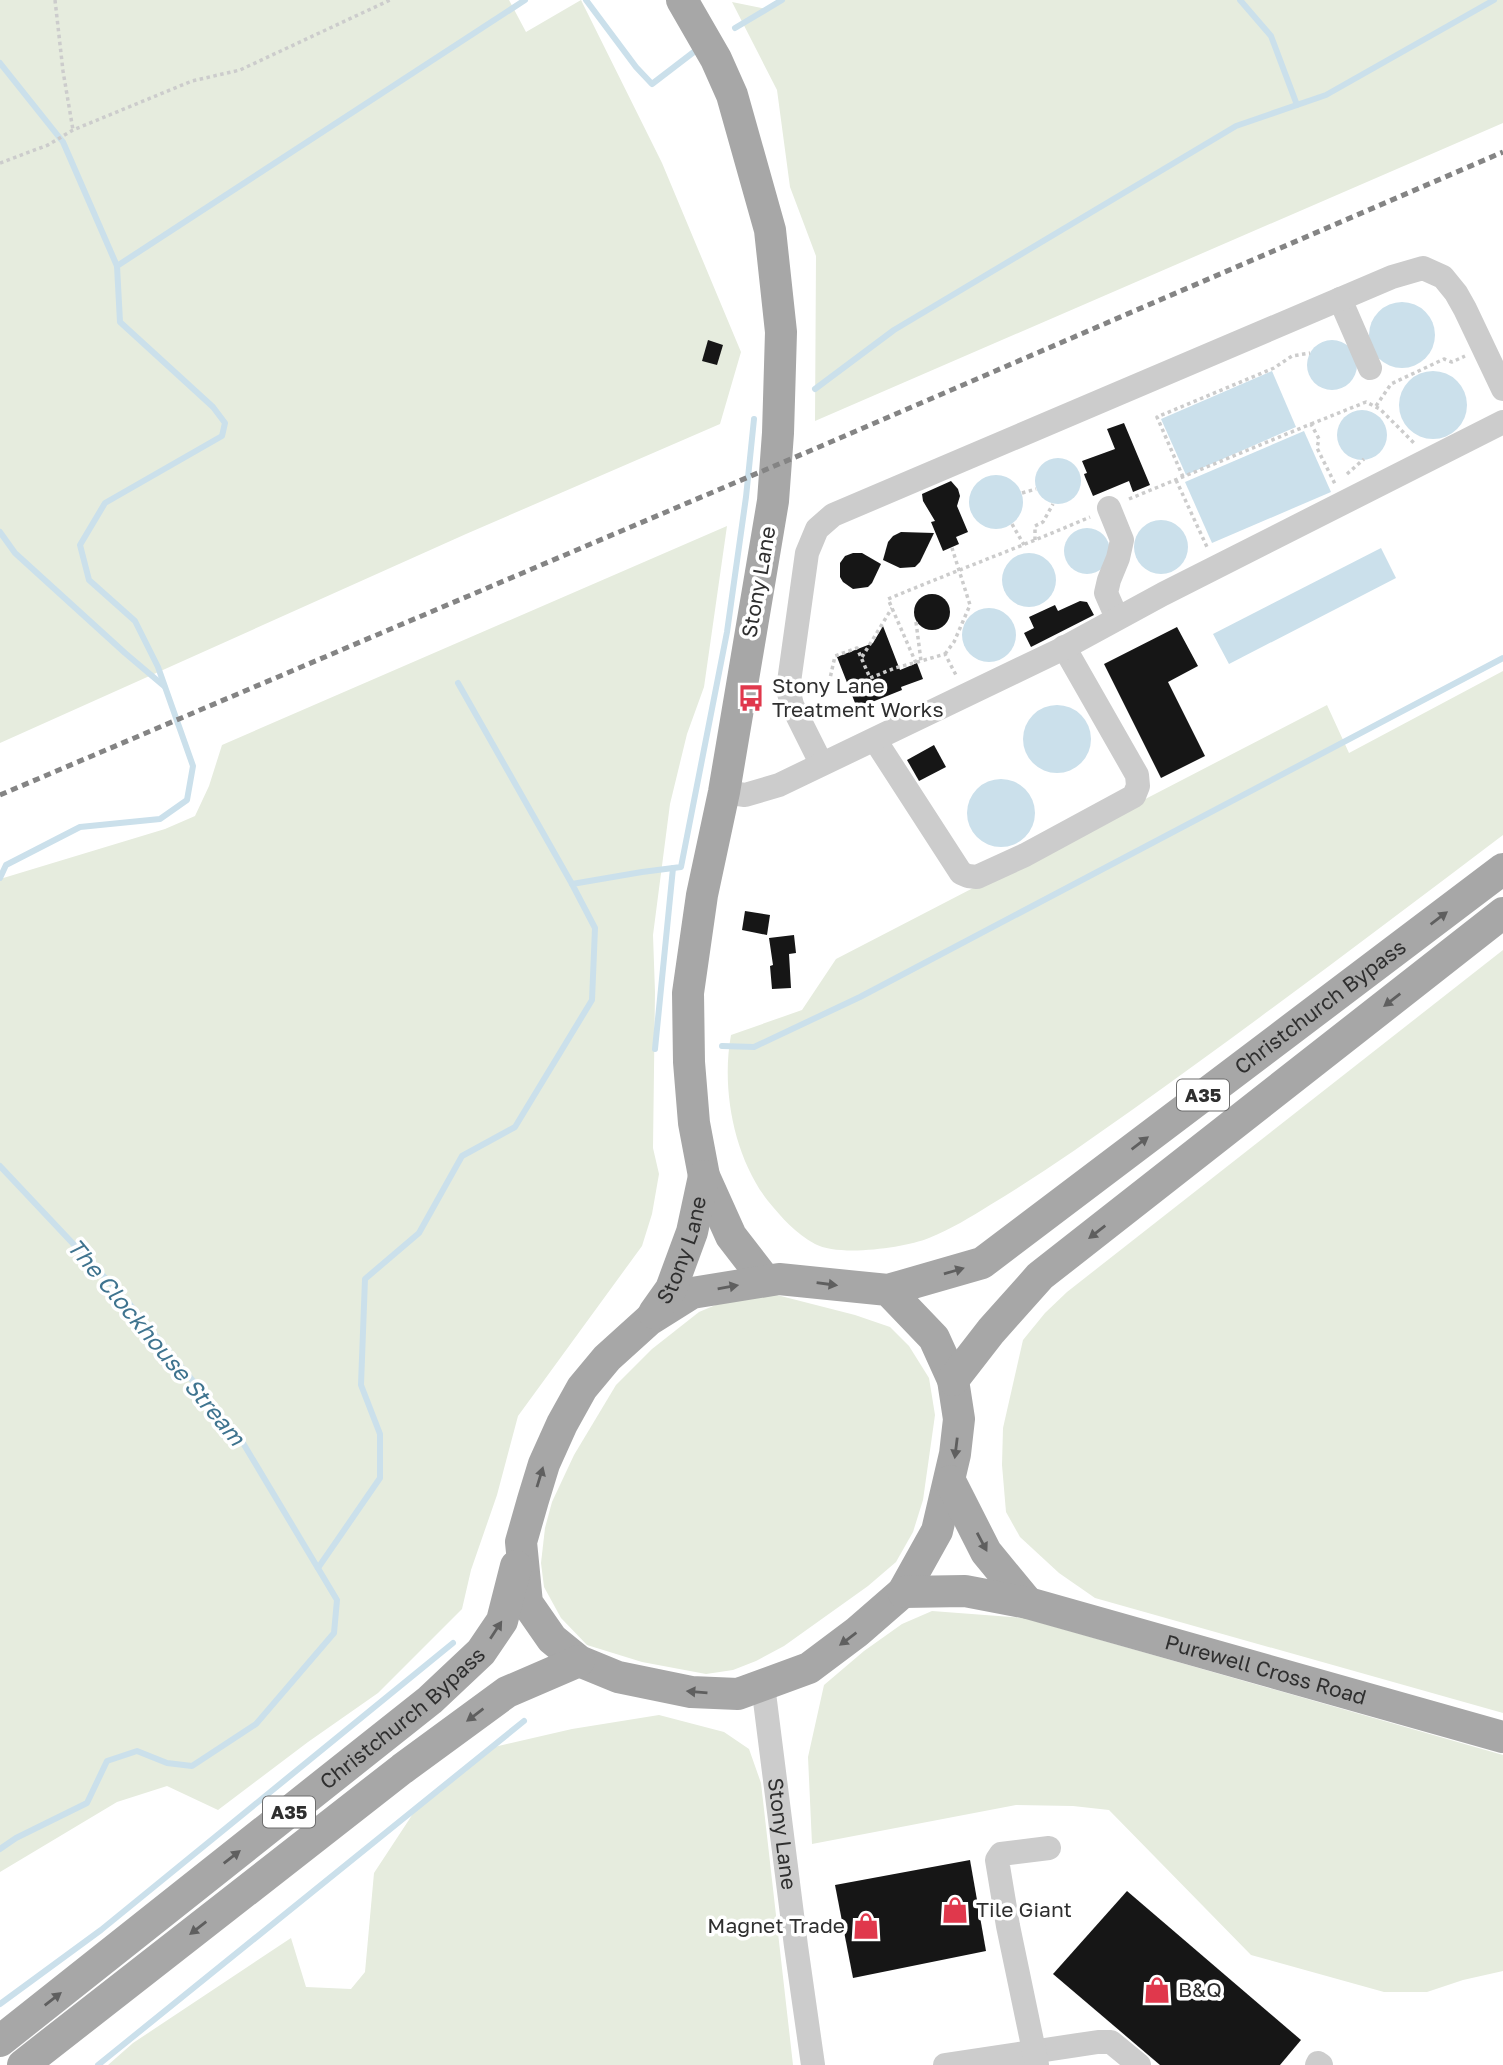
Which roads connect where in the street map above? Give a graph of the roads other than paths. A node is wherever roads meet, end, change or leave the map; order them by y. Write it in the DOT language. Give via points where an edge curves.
graph roads {
  1 [pos="681,0"];
  2 [pos="1340,299"];
  3 [pos="1370,368"];
  4 [pos="1503,389"];
  5 [pos="1503,422"];
  6 [pos="1109,508"];
  7 [pos="1117,618"];
  8 [pos="1064,648"];
  9 [pos="874,740"];
  10 [pos="821,763"];
  11 [pos="724,792"];
  12 [pos="1503,869"];
  13 [pos="1503,913"];
  14 [pos="704,1176"];
  15 [pos="765,1280"];
  16 [pos="888,1290"];
  17 [pos="649,1320"];
  18 [pos="953,1380"];
  19 [pos="950,1481"];
  20 [pos="522,1542"];
  21 [pos="903,1592"];
  22 [pos="1028,1603"];
  23 [pos="579,1661"];
  24 [pos="763,1685"];
  25 [pos="1503,1737"];
  26 [pos="1049,1848"];
  27 [pos="0,2041"];
  28 [pos="1097,2053"];
  29 [pos="1036,2058"];
  30 [pos="23,2065"];
  31 [pos="813,2065"];
  32 [pos="945,2065"];
  33 [pos="1139,2065"];
  1 -- 11 [label="main road, Stony Lane" via="732,95 769,230 781,332 773,501"];
  2 -- 3 [label="street"];
  2 -- 4 [label="street" via="1423,268 1443,276 1456,293"];
  2 -- 10 [label="street" via="833,515 817,529 807,552 788,689"];
  5 -- 7 [label="street"];
  6 -- 7 [label="street" via="1122,540 1106,593"];
  7 -- 8 [label="street"];
  8 -- 9 [label="street"];
  8 -- 9 [label="street" via="1137,775 1138,786 1134,796 1013,860 977,877 961,873"];
  9 -- 10 [label="street"];
  10 -- 11 [label="street" via="756,792"];
  11 -- 14 [label="main road, Stony Lane" via="688,993 694,1123"];
  16 -- 12 [label="main road, Christchurch Bypass / A35, one-way" via="982,1263"];
  13 -- 18 [label="main road, Christchurch Bypass / A35, one-way" via="1040,1276"];
  14 -- 15 [label="main road, Stony Lane" via="731,1236"];
  14 -- 17 [label="main road, Stony Lane" via="692,1232 671,1289"];
  15 -- 16 [label="main road, one-way"];
  17 -- 15 [label="main road, one-way" via="692,1293"];
  16 -- 18 [label="main road" via="933,1338"];
  20 -- 17 [label="main road, Christchurch Bypass, one-way" via="544,1464 582,1388"];
  18 -- 19 [label="main road, one-way" via="959,1419"];
  19 -- 21 [label="main road" via="937,1531"];
  19 -- 22 [label="main road, one-way" via="986,1552"];
  20 -- 23 [label="main road" via="527,1603 552,1639"];
  27 -- 20 [label="main road, Christchurch Bypass / A35, one-way" via="430,1700 481,1652 502,1621"];
  21 -- 22 [label="main road, Purewell Cross Road" via="965,1591"];
  21 -- 24 [label="main road, one-way" via="809,1668"];
  22 -- 25 [label="main road, Purewell Cross Road"];
  24 -- 23 [label="main road, one-way" via="738,1694 691,1692 618,1677"];
  23 -- 30 [label="main road, Christchurch Bypass / A35, one-way" via="507,1692"];
  24 -- 31 [label="street, Stony Lane"];
  26 -- 29 [label="street" via="1001,1854 997,1860"];
  28 -- 29 [label="street"];
  28 -- 33 [label="street" via="1111,2042"];
  29 -- 32 [label="street"];
}
